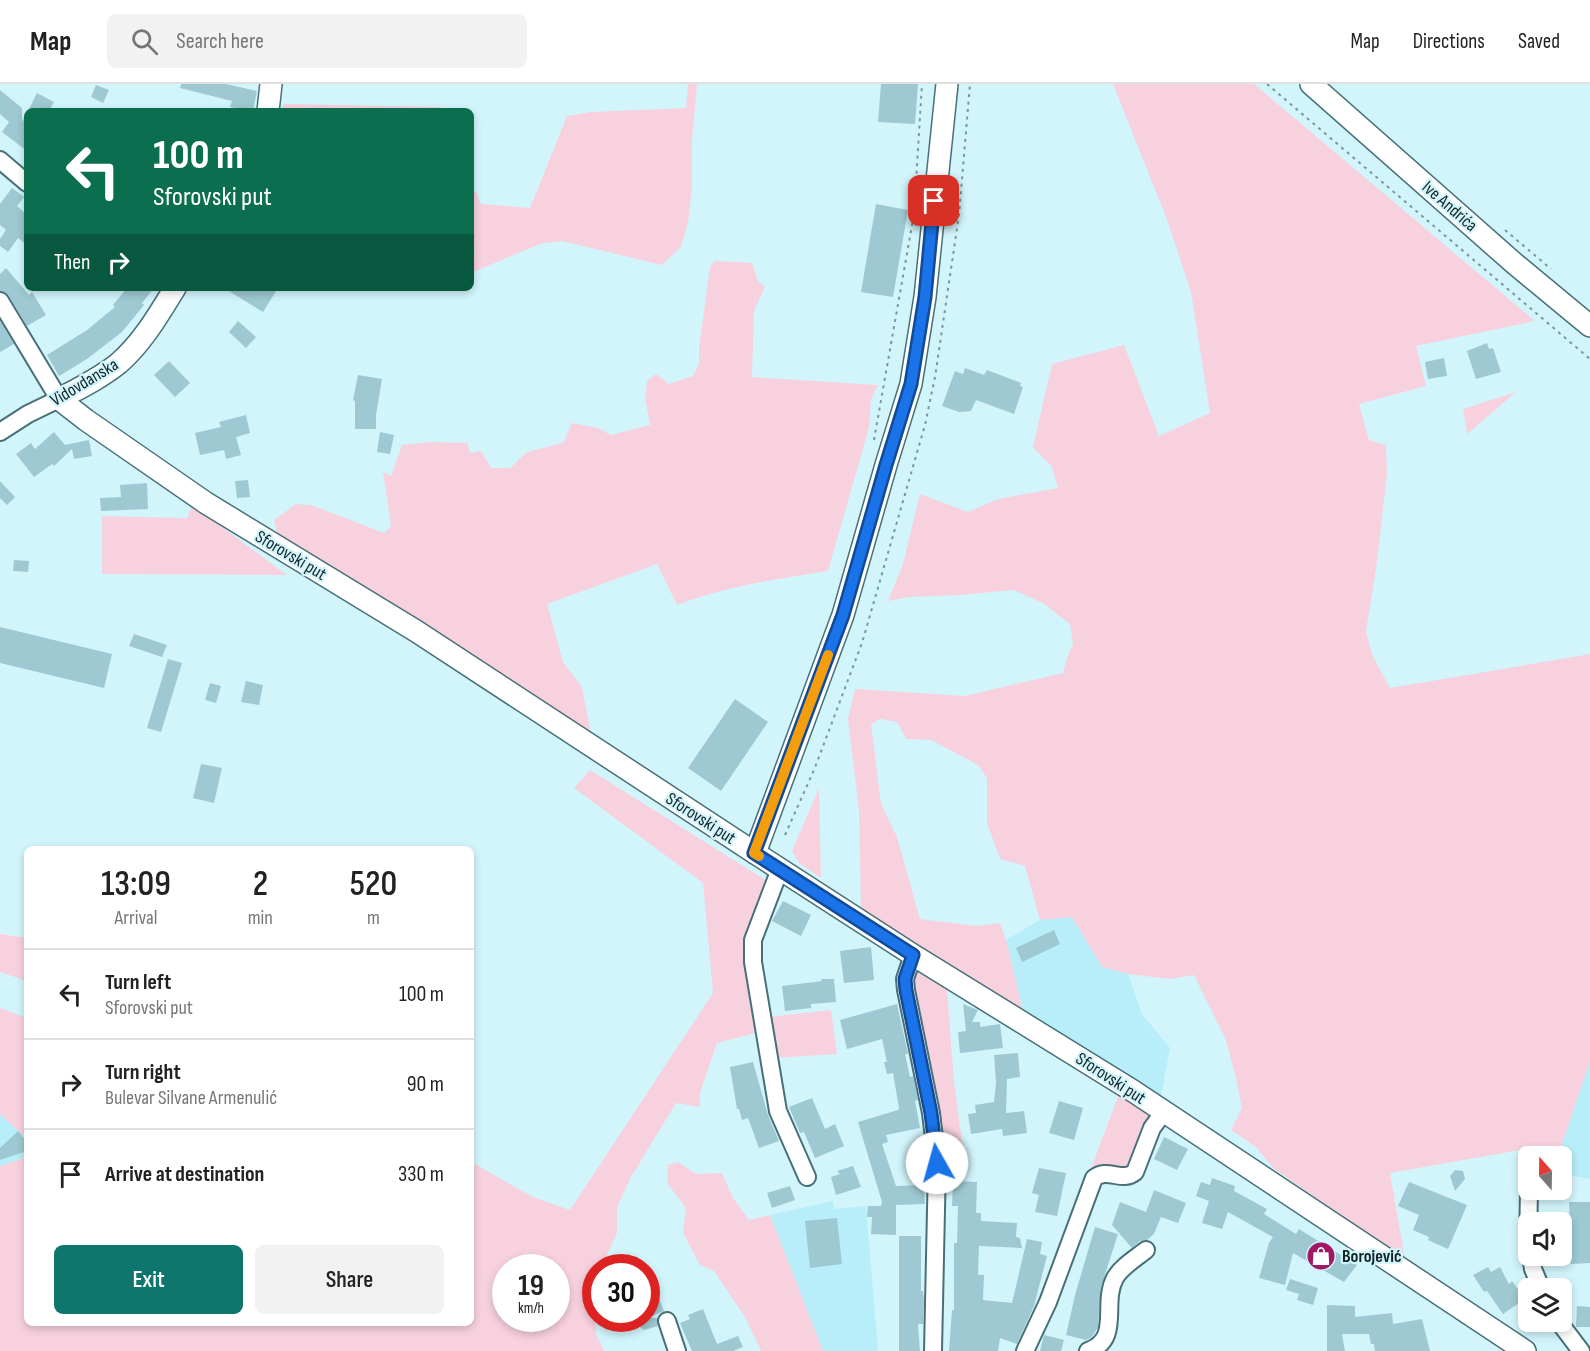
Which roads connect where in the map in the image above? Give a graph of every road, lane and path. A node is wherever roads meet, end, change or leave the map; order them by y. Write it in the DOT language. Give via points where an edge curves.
graph roads {
  1 [pos="271,84"];
  2 [pos="922,84"];
  3 [pos="947,84"];
  4 [pos="1267,84"];
  5 [pos="1311,84"];
  6 [pos="268,108"];
  7 [pos="0,160"];
  8 [pos="24,180"];
  9 [pos="173,291"];
  10 [pos="0,302"];
  11 [pos="1590,326"];
  12 [pos="1590,359"];
  13 [pos="59,399"];
  14 [pos="0,432"];
  15 [pos="873,444"];
  16 [pos="754,853"];
  17 [pos="780,869"];
  18 [pos="913,955"];
  19 [pos="1163,1113"];
  20 [pos="807,1177"];
  21 [pos="1146,1250"];
  22 [pos="667,1322"];
  23 [pos="1567,1332"];
  24 [pos="678,1351"];
  25 [pos="933,1351"];
  26 [pos="1025,1351"];
  27 [pos="1088,1351"];
  28 [pos="1525,1351"];
  29 [pos="1581,1351"];
  1 -- 6 [label="street"];
  2 -- 15 [label="path" via="915,214"];
  3 -- 16 [label="street" via="925,297 911,384 843,615"];
  4 -- 12 [label="path"];
  5 -- 11 [label="street, Ive Andrića"];
  7 -- 8 [label="street"];
  9 -- 13 [label="street, Vidovdanska" via="153,324 120,362"];
  10 -- 13 [label="street"];
  13 -- 14 [label="street, Vidovdanska"];
  13 -- 16 [label="street, Sforovski put" via="206,503 416,631"];
  16 -- 17 [label="street, Sforovski put"];
  17 -- 18 [label="street, Sforovski put"];
  17 -- 20 [label="street" via="753,940 753,962 778,1111"];
  18 -- 19 [label="street, Sforovski put"];
  18 -- 25 [label="street" via="905,979 906,990 937,1163"];
  19 -- 26 [label="street" via="1152,1128 1135,1172 1123,1177 1105,1173 1094,1178 1048,1302"];
  19 -- 28 [label="street, Sforovski put"];
  21 -- 27 [label="street" via="1114,1279 1107,1335 1103,1343"];
  22 -- 24 [label="street"];
  23 -- 29 [label="street"];
}
